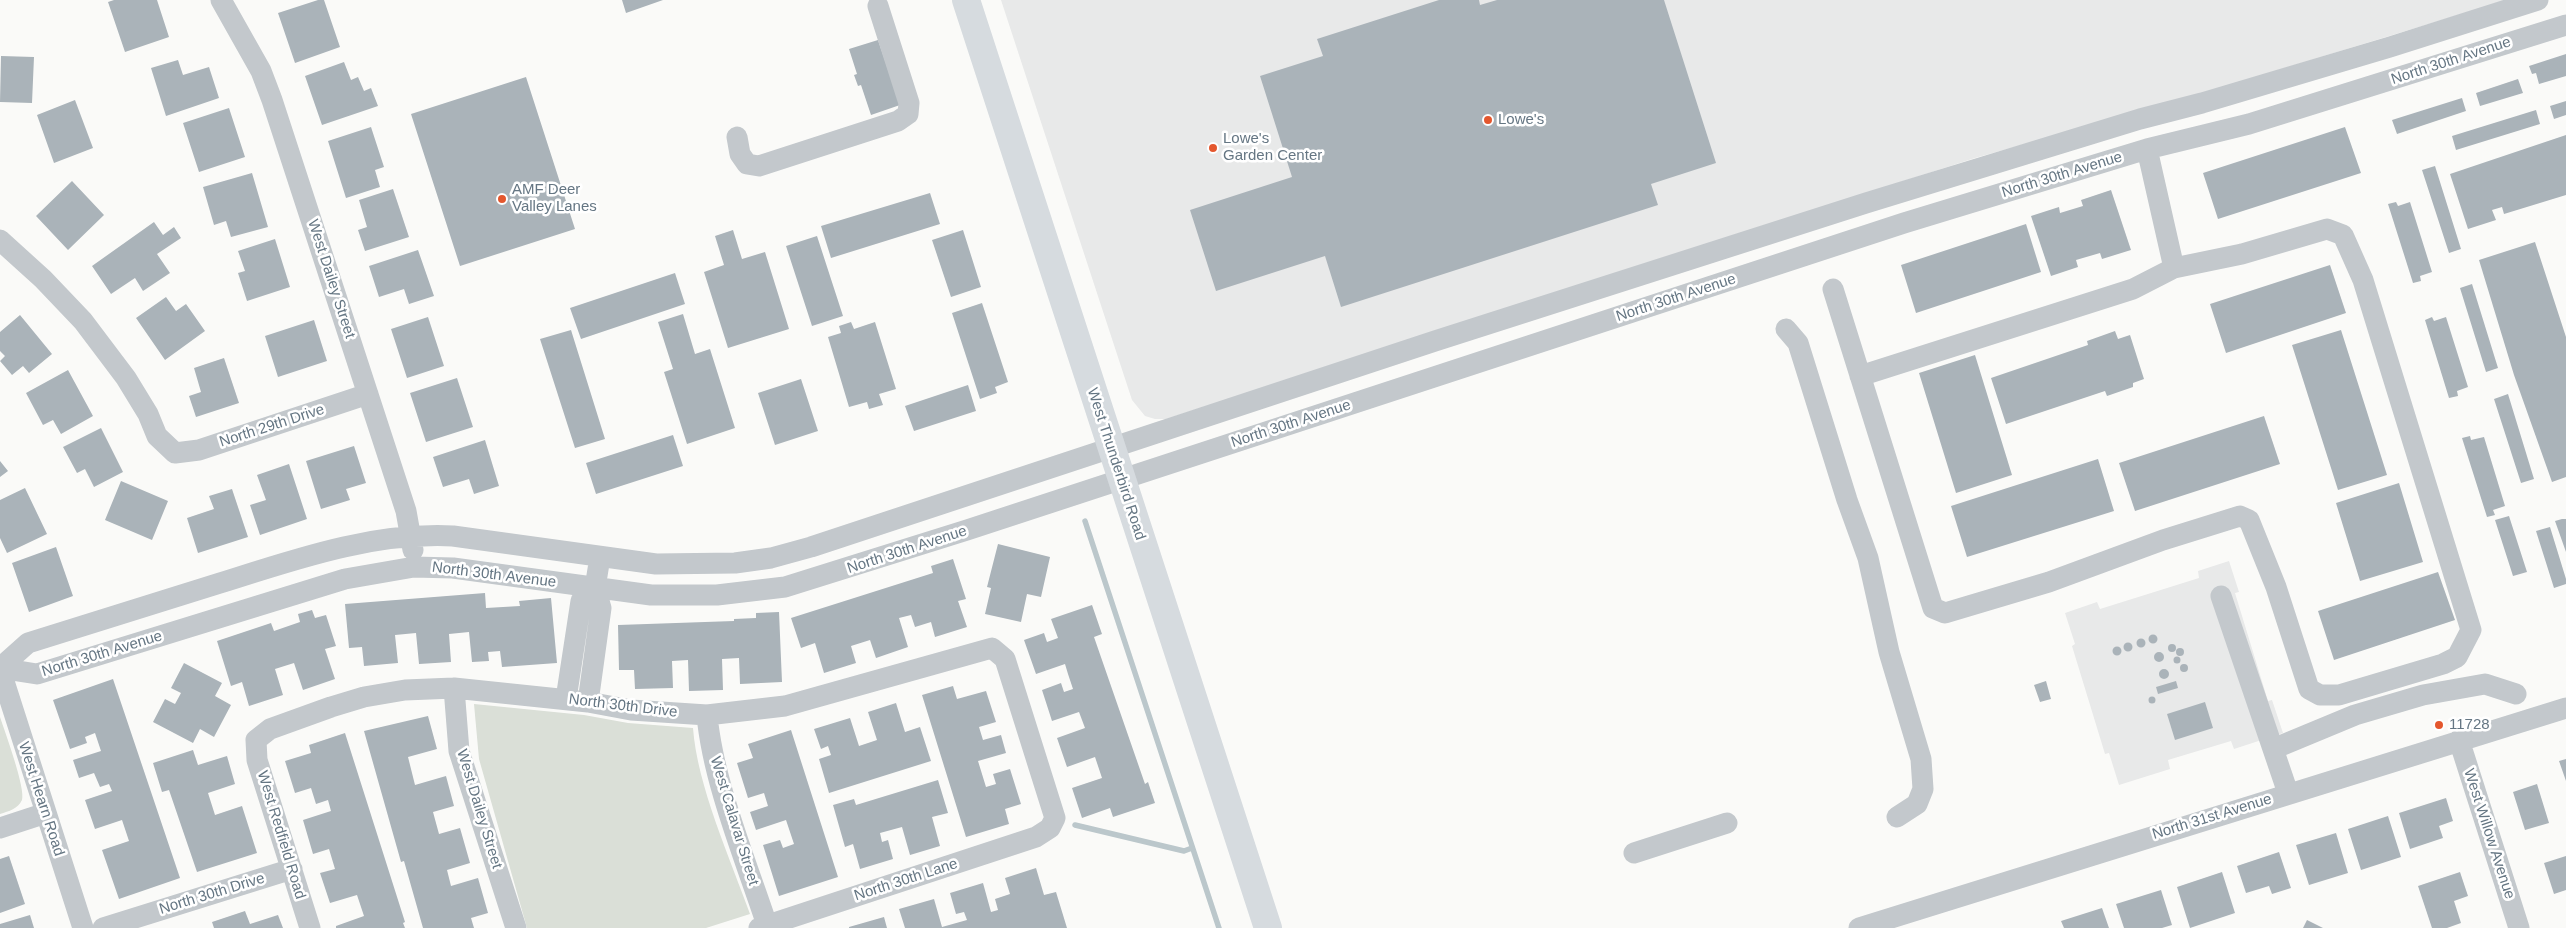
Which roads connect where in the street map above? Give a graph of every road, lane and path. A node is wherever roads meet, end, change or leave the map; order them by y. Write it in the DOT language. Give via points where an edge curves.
graph roads {
  1 [pos="221,0"];
  2 [pos="966,0"];
  3 [pos="2538,0"];
  4 [pos="878,6"];
  5 [pos="2566,25"];
  6 [pos="737,137"];
  7 [pos="2148,149"];
  8 [pos="0,240"];
  9 [pos="2174,268"];
  10 [pos="1833,289"];
  11 [pos="1786,329"];
  12 [pos="1860,376"];
  13 [pos="368,394"];
  14 [pos="1111,449"];
  15 [pos="1121,480"];
  16 [pos="412,536"];
  17 [pos="600,557"];
  18 [pos="414,567"];
  19 [pos="595,588"];
  20 [pos="2221,596"];
  21 [pos="0,668"];
  22 [pos="454,688"];
  23 [pos="2516,694"];
  24 [pos="566,700"];
  25 [pos="588,702"];
  26 [pos="2566,708"];
  27 [pos="707,715"];
  28 [pos="256,740"];
  29 [pos="2459,740"];
  30 [pos="2273,749"];
  31 [pos="2288,793"];
  32 [pos="46,814"];
  33 [pos="1897,817"];
  34 [pos="1727,823"];
  35 [pos="0,828"];
  36 [pos="1050,828"];
  37 [pos="1634,853"];
  38 [pos="292,869"];
  39 [pos="763,927"];
  40 [pos="83,928"];
  41 [pos="103,928"];
  42 [pos="310,928"];
  43 [pos="516,928"];
  44 [pos="1268,928"];
  45 [pos="1858,928"];
  46 [pos="2520,928"];
  1 -- 13 [label="street, West Dailey Street" via="261,71 272,100"];
  2 -- 14 [label="main road, West Thunderbird Road"];
  3 -- 14 [label="street, North 30th Avenue" via="1866,203"];
  4 -- 6 [label="street" via="909,103 908,114 898,121 759,166 747,164 740,154"];
  5 -- 7 [label="street, North 30th Avenue" via="2249,124"];
  7 -- 9 [label="street"];
  7 -- 15 [label="street, North 30th Avenue" via="1904,223"];
  8 -- 13 [label="street, North 29th Drive" via="83,321 126,378 157,436 175,453 199,450"];
  9 -- 12 [label="street" via="2133,289"];
  9 -- 12 [label="street" via="2242,254 2327,228 2343,235 2363,280 2467,615 2471,630 2456,657 2443,664 2339,695 2320,695 2309,689 2276,587 2249,520 2240,516 1945,613 1933,608"];
  10 -- 12 [label="street"];
  11 -- 33 [label="street" via="1798,343 1868,558 1889,652 1921,759 1922,789 1917,804"];
  13 -- 16 [label="street, West Dailey Street"];
  14 -- 15 [label="main road, West Thunderbird Road"];
  14 -- 17 [label="street, North 30th Avenue" via="771,558 694,564"];
  15 -- 19 [label="street, North 30th Avenue" via="785,587 682,596"];
  15 -- 44 [label="main road, West Thunderbird Road"];
  16 -- 17 [label="street, North 30th Avenue" via="430,534 492,540"];
  16 -- 18 [label="street, West Dailey Street"];
  16 -- 21 [label="street, North 30th Avenue" via="358,544 281,564 28,643"];
  17 -- 19 [label="street"];
  18 -- 19 [label="street, North 30th Avenue" via="462,569"];
  18 -- 21 [label="street, North 30th Avenue" via="344,579 37,674"];
  19 -- 24 [label="street" via="582,601"];
  19 -- 25 [label="street" via="601,608"];
  20 -- 30 [label="street"];
  21 -- 32 [label="street, West Hearn Road"];
  22 -- 24 [label="street, North 30th Drive"];
  22 -- 28 [label="street, North 30th Drive" via="405,690 364,697 270,729"];
  22 -- 43 [label="street, West Dailey Street" via="459,751"];
  23 -- 30 [label="street" via="2485,684 2423,695 2355,715"];
  24 -- 25 [label="street, North 30th Drive"];
  25 -- 27 [label="street, North 30th Drive" via="631,710"];
  26 -- 29 [label="street, North 31st Avenue"];
  27 -- 36 [label="street, North 30th Drive" via="785,706 992,648 1005,659 1055,818"];
  27 -- 39 [label="street, West Calavar Street" via="718,775"];
  28 -- 38 [label="street, West Redfield Road" via="257,760"];
  29 -- 31 [label="street, North 31st Avenue"];
  29 -- 46 [label="street, West Willow Avenue"];
  30 -- 31 [label="street"];
  31 -- 45 [label="street, North 31st Avenue"];
  32 -- 35 [label="street"];
  32 -- 40 [label="street, West Hearn Road"];
  34 -- 37 [label="street"];
  36 -- 39 [label="street, North 30th Lane" via="1036,837"];
  38 -- 41 [label="street, North 30th Drive"];
  38 -- 42 [label="street, West Redfield Road"];
}
